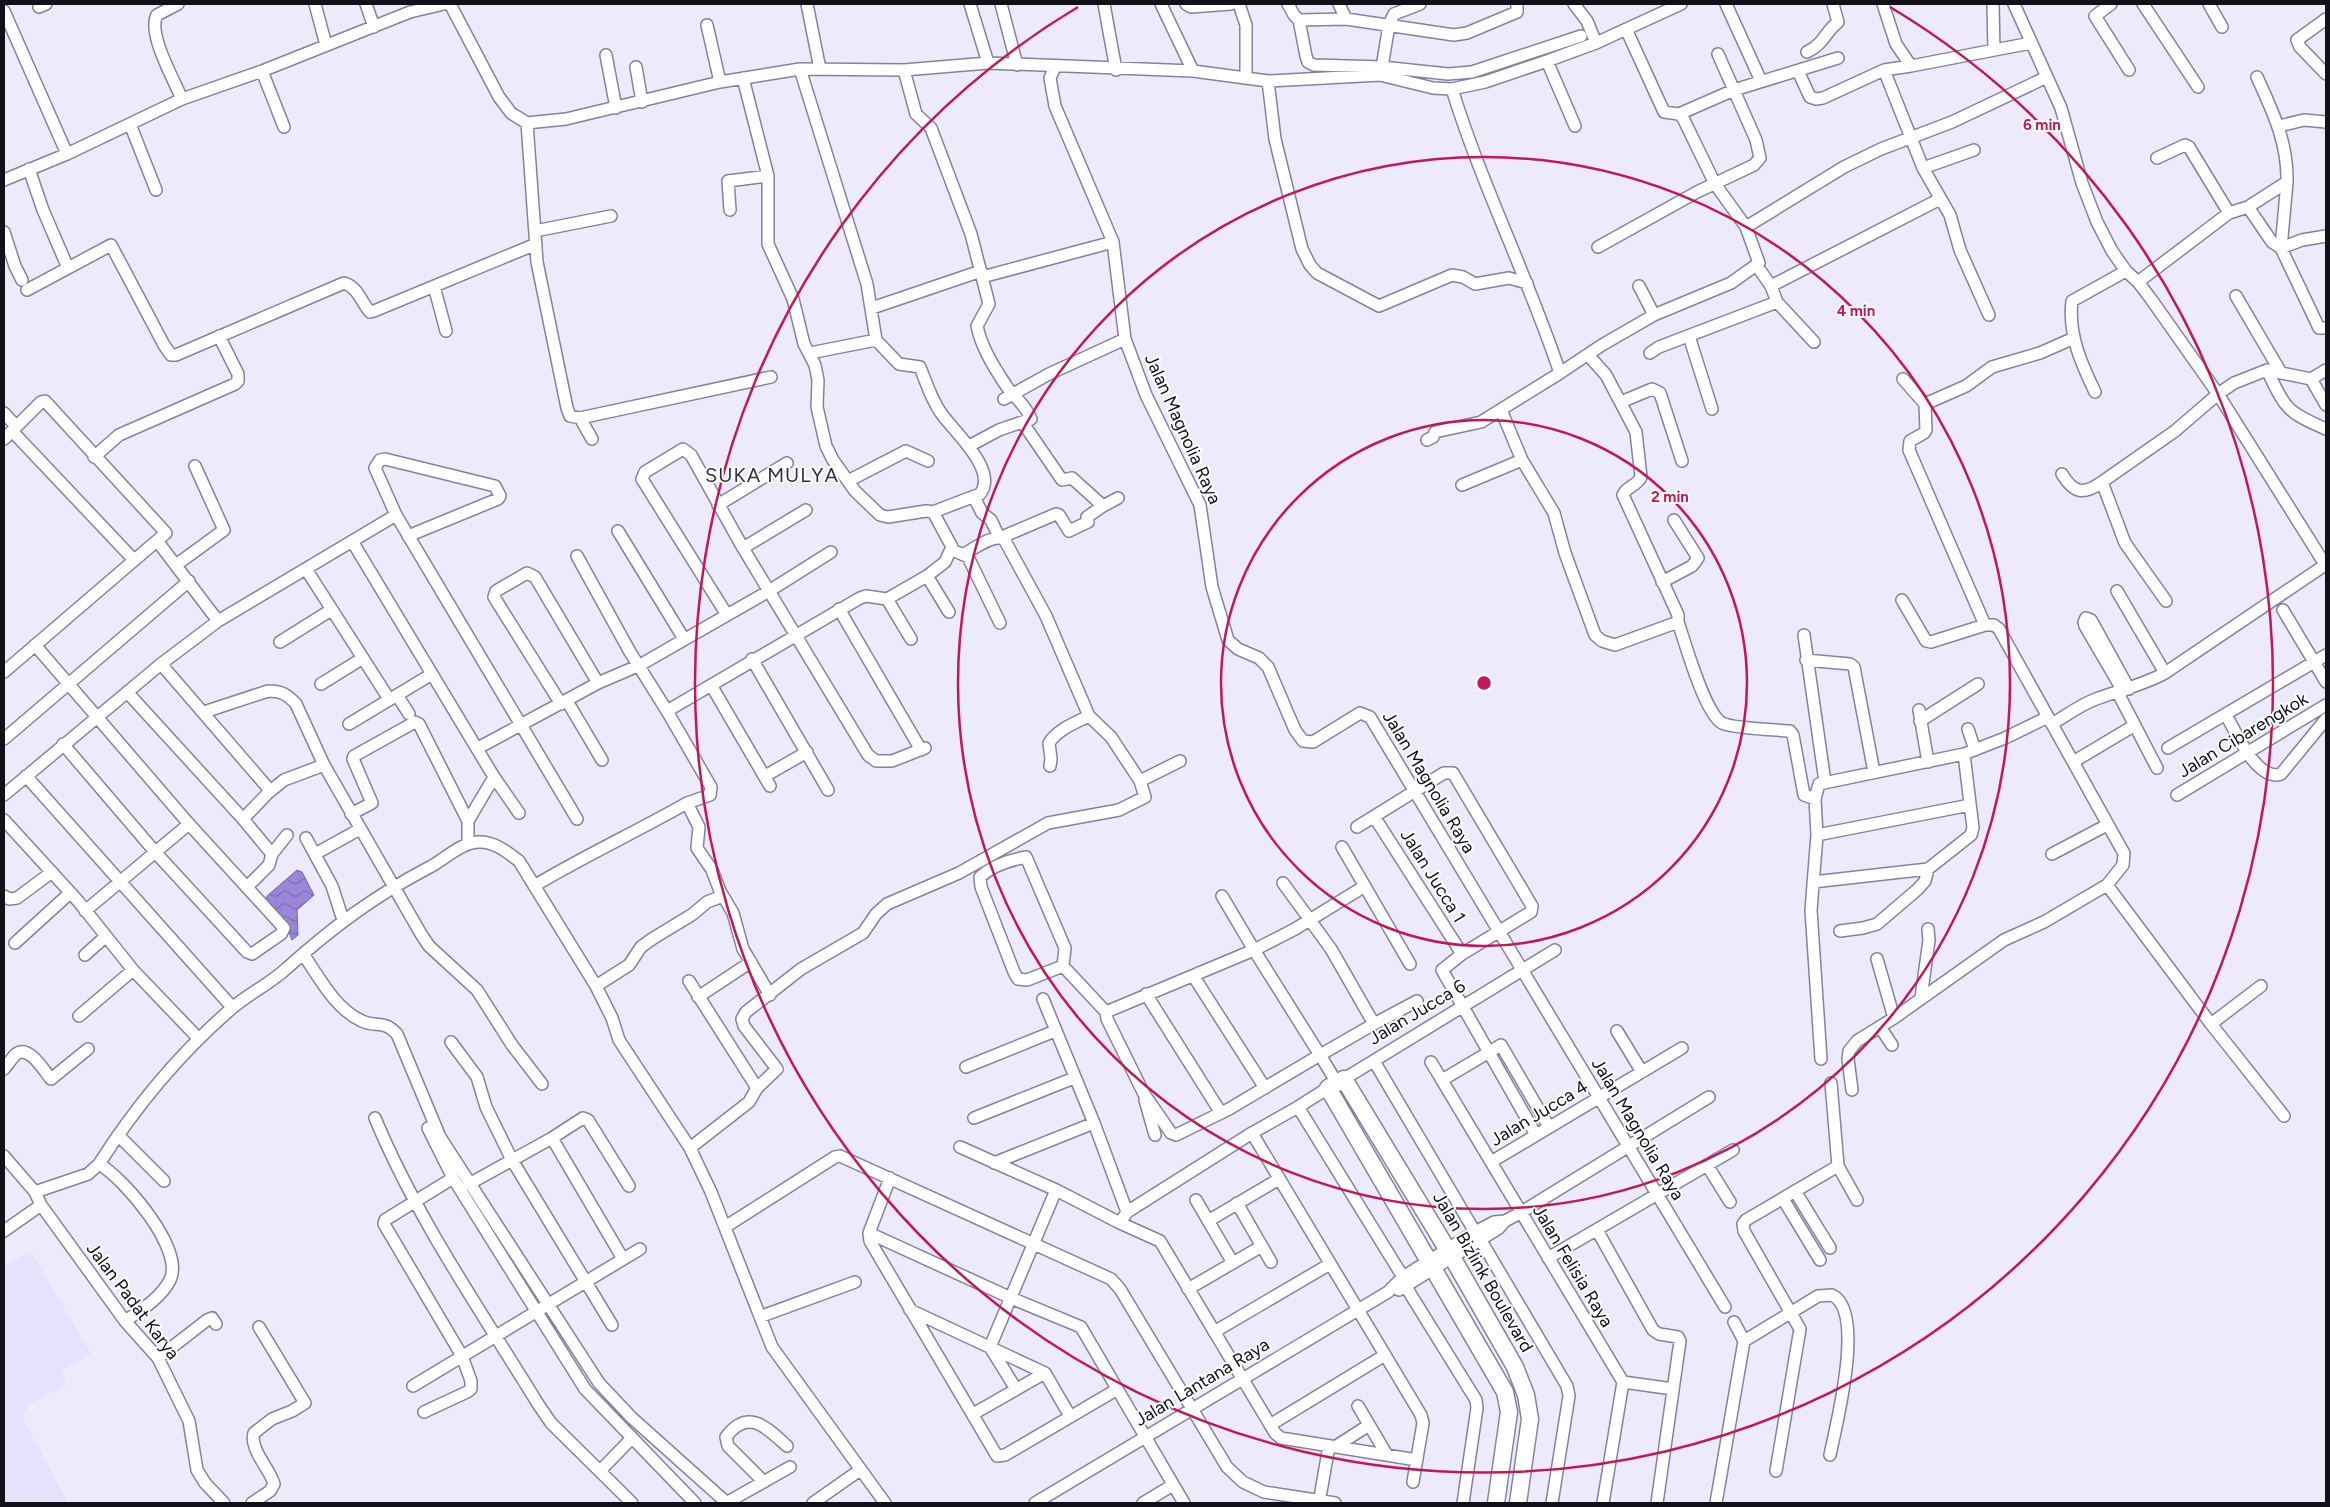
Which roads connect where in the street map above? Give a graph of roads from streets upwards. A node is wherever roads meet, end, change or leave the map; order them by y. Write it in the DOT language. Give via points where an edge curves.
graph roads {
  1 [pos="178,4"];
  2 [pos="315,4"];
  3 [pos="366,4"];
  4 [pos="444,4"];
  5 [pos="450,4"];
  6 [pos="807,4"];
  7 [pos="970,4"];
  8 [pos="1000,4"];
  9 [pos="1104,4"];
  10 [pos="1161,4"];
  11 [pos="1186,4"];
  12 [pos="1231,4"];
  13 [pos="1239,4"];
  14 [pos="1288,4"];
  15 [pos="1339,4"];
  16 [pos="1420,4"];
  17 [pos="1517,4"];
  18 [pos="1574,4"];
  19 [pos="1681,4"];
  20 [pos="1726,4"];
  21 [pos="1833,4"];
  22 [pos="1883,4"];
  23 [pos="1994,4"];
  24 [pos="2014,4"];
  25 [pos="2111,4"];
  26 [pos="2143,4"];
  27 [pos="2209,4"];
  28 [pos="4,10"];
  29 [pos="1391,14"];
  30 [pos="2326,18"];
  31 [pos="1346,19"];
  32 [pos="1299,20"];
  33 [pos="707,25"];
  34 [pos="374,27"];
  35 [pos="2222,27"];
  36 [pos="1626,29"];
  37 [pos="1581,36"];
  38 [pos="1596,43"];
  39 [pos="2031,43"];
  40 [pos="326,45"];
  41 [pos="1994,50"];
  42 [pos="1807,52"];
  43 [pos="606,54"];
  44 [pos="1718,54"];
  45 [pos="1838,58"];
  46 [pos="1547,61"];
  47 [pos="988,63"];
  48 [pos="1017,65"];
  49 [pos="1911,66"];
  50 [pos="636,67"];
  51 [pos="1055,67"];
  52 [pos="800,69"];
  53 [pos="820,69"];
  54 [pos="904,70"];
  55 [pos="1116,70"];
  56 [pos="1884,70"];
  57 [pos="2129,70"];
  58 [pos="262,71"];
  59 [pos="1193,71"];
  60 [pos="1381,71"];
  61 [pos="1798,71"];
  62 [pos="2326,74"];
  63 [pos="2047,77"];
  64 [pos="2257,77"];
  65 [pos="743,78"];
  66 [pos="1246,78"];
  67 [pos="1268,81"];
  68 [pos="1761,81"];
  69 [pos="720,82"];
  70 [pos="2198,87"];
  71 [pos="1452,89"];
  72 [pos="1734,90"];
  73 [pos="182,99"];
  74 [pos="642,102"];
  75 [pos="616,108"];
  76 [pos="1679,114"];
  77 [pos="2326,122"];
  78 [pos="527,123"];
  79 [pos="130,124"];
  80 [pos="1574,126"];
  81 [pos="2279,126"];
  82 [pos="284,127"];
  83 [pos="1912,138"];
  84 [pos="1974,150"];
  85 [pos="67,154"];
  86 [pos="2157,158"];
  87 [pos="1923,168"];
  88 [pos="29,169"];
  89 [pos="768,176"];
  90 [pos="4,180"];
  91 [pos="2288,182"];
  92 [pos="1715,184"];
  93 [pos="156,190"];
  94 [pos="1940,199"];
  95 [pos="2248,207"];
  96 [pos="730,210"];
  97 [pos="2230,213"];
  98 [pos="611,216"];
  99 [pos="1746,227"];
  100 [pos="535,231"];
  101 [pos="4,232"];
  102 [pos="2326,236"];
  103 [pos="1113,242"];
  104 [pos="536,244"];
  105 [pos="1598,247"];
  106 [pos="2282,248"];
  107 [pos="1757,266"];
  108 [pos="68,268"];
  109 [pos="2126,271"];
  110 [pos="982,274"];
  111 [pos="2138,282"];
  112 [pos="1527,284"];
  113 [pos="434,286"];
  114 [pos="1639,286"];
  115 [pos="1771,286"];
  116 [pos="2236,296"];
  117 [pos="1777,302"];
  118 [pos="872,308"];
  119 [pos="1654,315"];
  120 [pos="1989,315"];
  121 [pos="2326,328"];
  122 [pos="446,331"];
  123 [pos="219,336"];
  124 [pos="1688,336"];
  125 [pos="2074,338"];
  126 [pos="1125,339"];
  127 [pos="876,340"];
  128 [pos="1814,342"];
  129 [pos="1650,353"];
  130 [pos="810,354"];
  131 [pos="1588,356"];
  132 [pos="2268,370"];
  133 [pos="2326,370"];
  134 [pos="2280,371"];
  135 [pos="1560,373"];
  136 [pos="771,377"];
  137 [pos="2310,379"];
  138 [pos="1904,380"];
  139 [pos="2095,392"];
  140 [pos="2218,394"];
  141 [pos="1009,396"];
  142 [pos="1621,402"];
  143 [pos="1925,404"];
  144 [pos="2326,405"];
  145 [pos="1712,409"];
  146 [pos="1501,410"];
  147 [pos="4,413"];
  148 [pos="580,418"];
  149 [pos="1023,423"];
  150 [pos="14,428"];
  151 [pos="2326,429"];
  152 [pos="4,439"];
  153 [pos="592,439"];
  154 [pos="1427,440"];
  155 [pos="969,446"];
  156 [pos="94,457"];
  157 [pos="1522,460"];
  158 [pos="928,461"];
  159 [pos="1682,461"];
  160 [pos="787,463"];
  161 [pos="195,466"];
  162 [pos="2062,474"];
  163 [pos="848,481"];
  164 [pos="2102,482"];
  165 [pos="1462,485"];
  166 [pos="974,497"];
  167 [pos="1118,498"];
  168 [pos="718,505"];
  169 [pos="1103,506"];
  170 [pos="806,510"];
  171 [pos="933,512"];
  172 [pos="396,515"];
  173 [pos="1674,520"];
  174 [pos="618,531"];
  175 [pos="408,536"];
  176 [pos="1001,537"];
  177 [pos="352,541"];
  178 [pos="158,542"];
  179 [pos="743,548"];
  180 [pos="951,551"];
  181 [pos="831,552"];
  182 [pos="964,554"];
  183 [pos="577,556"];
  184 [pos="134,560"];
  185 [pos="176,565"];
  186 [pos="2326,566"];
  187 [pos="306,569"];
  188 [pos="927,576"];
  189 [pos="189,581"];
  190 [pos="1662,582"];
  191 [pos="769,591"];
  192 [pos="2117,591"];
  193 [pos="887,599"];
  194 [pos="1902,600"];
  195 [pos="2166,601"];
  196 [pos="839,609"];
  197 [pos="331,610"];
  198 [pos="2283,610"];
  199 [pos="949,612"];
  200 [pos="727,614"];
  201 [pos="218,620"];
  202 [pos="1678,622"];
  203 [pos="1000,623"];
  204 [pos="1985,625"];
  205 [pos="796,634"];
  206 [pos="1804,635"];
  207 [pos="684,639"];
  208 [pos="911,639"];
  209 [pos="280,642"];
  210 [pos="35,645"];
  211 [pos="2326,655"];
  212 [pos="363,658"];
  213 [pos="752,659"];
  214 [pos="1806,660"];
  215 [pos="2314,662"];
  216 [pos="161,664"];
  217 [pos="640,665"];
  218 [pos="4,672"];
  219 [pos="2165,673"];
  220 [pos="432,674"];
  221 [pos="2326,682"];
  222 [pos="68,683"];
  223 [pos="598,683"];
  224 [pos="321,684"];
  225 [pos="711,684"];
  226 [pos="1978,684"];
  227 [pos="2124,691"];
  228 [pos="127,692"];
  229 [pos="393,697"];
  230 [pos="564,702"];
  231 [pos="2326,705"];
  232 [pos="667,711"];
  233 [pos="204,712"];
  234 [pos="409,714"];
  235 [pos="2226,715"];
  236 [pos="1090,716"];
  237 [pos="96,717"];
  238 [pos="2326,719"];
  239 [pos="2050,720"];
  240 [pos="521,723"];
  241 [pos="349,724"];
  242 [pos="2135,726"];
  243 [pos="1968,729"];
  244 [pos="4,739"];
  245 [pos="63,744"];
  246 [pos="478,748"];
  247 [pos="2168,748"];
  248 [pos="807,752"];
  249 [pos="1969,752"];
  250 [pos="2249,752"];
  251 [pos="602,760"];
  252 [pos="1180,761"];
  253 [pos="1928,762"];
  254 [pos="2073,762"];
  255 [pos="324,765"];
  256 [pos="1050,766"];
  257 [pos="2157,768"];
  258 [pos="1874,772"];
  259 [pos="26,776"];
  260 [pos="494,777"];
  261 [pos="1140,781"];
  262 [pos="1825,782"];
  263 [pos="828,790"];
  264 [pos="1416,792"];
  265 [pos="268,793"];
  266 [pos="2178,794"];
  267 [pos="4,795"];
  268 [pos="1815,798"];
  269 [pos="687,803"];
  270 [pos="1970,805"];
  271 [pos="519,813"];
  272 [pos="351,814"];
  273 [pos="1376,818"];
  274 [pos="243,819"];
  275 [pos="577,819"];
  276 [pos="4,820"];
  277 [pos="468,821"];
  278 [pos="189,824"];
  279 [pos="2107,825"];
  280 [pos="1357,827"];
  281 [pos="360,829"];
  282 [pos="8,834"];
  283 [pos="1817,835"];
  284 [pos="287,836"];
  285 [pos="306,838"];
  286 [pos="468,844"];
  287 [pos="1342,847"];
  288 [pos="156,853"];
  289 [pos="272,854"];
  290 [pos="315,854"];
  291 [pos="2052,854"];
  292 [pos="1928,869"];
  293 [pos="52,872"];
  294 [pos="122,881"];
  295 [pos="1813,882"];
  296 [pos="1283,883"];
  297 [pos="394,885"];
  298 [pos="2107,885"];
  299 [pos="534,886"];
  300 [pos="1365,886"];
  301 [pos="247,887"];
  302 [pos="70,893"];
  303 [pos="4,896"];
  304 [pos="724,896"];
  305 [pos="1222,896"];
  306 [pos="85,910"];
  307 [pos="1310,918"];
  308 [pos="344,920"];
  309 [pos="1928,929"];
  310 [pos="1840,931"];
  311 [pos="1499,932"];
  312 [pos="105,937"];
  313 [pos="15,943"];
  314 [pos="1254,950"];
  315 [pos="1555,950"];
  316 [pos="303,954"];
  317 [pos="1462,954"];
  318 [pos="85,956"];
  319 [pos="1877,959"];
  320 [pos="751,962"];
  321 [pos="1410,964"];
  322 [pos="1063,966"];
  323 [pos="133,970"];
  324 [pos="1523,970"];
  325 [pos="1194,976"];
  326 [pos="689,981"];
  327 [pos="596,986"];
  328 [pos="2261,986"];
  329 [pos="1146,994"];
  330 [pos="770,995"];
  331 [pos="698,997"];
  332 [pos="1921,998"];
  333 [pos="1043,999"];
  334 [pos="1417,1001"];
  335 [pos="232,1008"];
  336 [pos="1464,1008"];
  337 [pos="1106,1012"];
  338 [pos="79,1016"];
  339 [pos="1894,1018"];
  340 [pos="1374,1024"];
  341 [pos="2211,1024"];
  342 [pos="389,1026"];
  343 [pos="1880,1027"];
  344 [pos="1055,1031"];
  345 [pos="1617,1031"];
  346 [pos="199,1039"];
  347 [pos="451,1042"];
  348 [pos="1892,1045"];
  349 [pos="1682,1048"];
  350 [pos="88,1049"];
  351 [pos="1487,1053"];
  352 [pos="1320,1055"];
  353 [pos="1821,1059"];
  354 [pos="1374,1061"];
  355 [pos="1431,1062"];
  356 [pos="966,1067"];
  357 [pos="4,1069"];
  358 [pos="1642,1072"];
  359 [pos="1074,1078"];
  360 [pos="1442,1080"];
  361 [pos="1336,1083"];
  362 [pos="1832,1083"];
  363 [pos="542,1084"];
  364 [pos="757,1088"];
  365 [pos="1265,1088"];
  366 [pos="1852,1090"];
  367 [pos="1144,1094"];
  368 [pos="1710,1096"];
  369 [pos="1599,1098"];
  370 [pos="1298,1107"];
  371 [pos="1221,1113"];
  372 [pos="2284,1116"];
  373 [pos="374,1118"];
  374 [pos="974,1118"];
  375 [pos="1094,1123"];
  376 [pos="1549,1127"];
  377 [pos="1252,1133"];
  378 [pos="118,1135"];
  379 [pos="1155,1135"];
  380 [pos="1536,1135"];
  381 [pos="552,1138"];
  382 [pos="1628,1146"];
  383 [pos="960,1147"];
  384 [pos="690,1148"];
  385 [pos="1733,1150"];
  386 [pos="4,1156"];
  387 [pos="512,1160"];
  388 [pos="1491,1162"];
  389 [pos="994,1163"];
  390 [pos="100,1164"];
  391 [pos="1707,1165"];
  392 [pos="1838,1166"];
  393 [pos="453,1178"];
  394 [pos="890,1178"];
  395 [pos="1279,1179"];
  396 [pos="164,1181"];
  397 [pos="469,1184"];
  398 [pos="629,1186"];
  399 [pos="1056,1190"];
  400 [pos="1795,1191"];
  401 [pos="35,1192"];
  402 [pos="1657,1194"];
  403 [pos="1783,1198"];
  404 [pos="1196,1200"];
  405 [pos="1857,1200"];
  406 [pos="414,1202"];
  407 [pos="1730,1202"];
  408 [pos="1237,1203"];
  409 [pos="41,1205"];
  410 [pos="1127,1212"];
  411 [pos="1520,1213"];
  412 [pos="1208,1220"];
  413 [pos="1120,1223"];
  414 [pos="725,1227"];
  415 [pos="1597,1230"];
  416 [pos="4,1231"];
  417 [pos="869,1233"];
  418 [pos="1478,1236"];
  419 [pos="1034,1245"];
  420 [pos="1262,1246"];
  421 [pos="1830,1248"];
  422 [pos="640,1249"];
  423 [pos="1450,1253"];
  424 [pos="1548,1258"];
  425 [pos="623,1259"];
  426 [pos="1820,1260"];
  427 [pos="1271,1262"];
  428 [pos="1233,1263"];
  429 [pos="1330,1264"];
  430 [pos="1431,1265"];
  431 [pos="586,1281"];
  432 [pos="855,1282"];
  433 [pos="1405,1282"];
  434 [pos="1188,1289"];
  435 [pos="1011,1298"];
  436 [pos="549,1305"];
  437 [pos="1725,1307"];
  438 [pos="1357,1309"];
  439 [pos="910,1310"];
  440 [pos="535,1312"];
  441 [pos="1792,1312"];
  442 [pos="762,1316"];
  443 [pos="124,1321"];
  444 [pos="1734,1322"];
  445 [pos="216,1324"];
  446 [pos="612,1325"];
  447 [pos="259,1327"];
  448 [pos="1214,1332"];
  449 [pos="496,1335"];
  450 [pos="1744,1340"];
  451 [pos="990,1347"];
  452 [pos="1385,1355"];
  453 [pos="462,1356"];
  454 [pos="158,1358"];
  455 [pos="1045,1373"];
  456 [pos="1241,1379"];
  457 [pos="1623,1382"];
  458 [pos="413,1386"];
  459 [pos="1673,1389"];
  460 [pos="1016,1390"];
  461 [pos="1116,1390"];
  462 [pos="1358,1406"];
  463 [pos="1192,1408"];
  464 [pos="424,1412"];
  465 [pos="973,1414"];
  466 [pos="1070,1416"];
  467 [pos="632,1418"];
  468 [pos="1270,1425"];
  469 [pos="1369,1425"];
  470 [pos="621,1428"];
  471 [pos="1144,1437"];
  472 [pos="631,1439"];
  473 [pos="786,1446"];
  474 [pos="1332,1446"];
  475 [pos="1387,1455"];
  476 [pos="1830,1455"];
  477 [pos="1417,1460"];
  478 [pos="790,1467"];
  479 [pos="860,1470"];
  480 [pos="600,1471"];
  481 [pos="1776,1471"];
  482 [pos="764,1482"];
  483 [pos="1413,1482"];
  484 [pos="1173,1485"];
  485 [pos="1319,1502"];
  486 [pos="224,1503"];
  487 [pos="252,1503"];
  488 [pos="632,1503"];
  489 [pos="695,1503"];
  490 [pos="726,1503"];
  491 [pos="813,1503"];
  492 [pos="885,1503"];
  493 [pos="1035,1503"];
  494 [pos="1143,1503"];
  495 [pos="1184,1503"];
  496 [pos="1335,1503"];
  497 [pos="1463,1503"];
  498 [pos="1496,1503"];
  499 [pos="1518,1503"];
  500 [pos="1552,1503"];
  501 [pos="1603,1503"];
  502 [pos="1657,1503"];
  503 [pos="1716,1503"];
  1 -- 73 [label="street" via="157,15 154,26"];
  2 -- 40 [label="street"];
  3 -- 34 [label="street"];
  4 -- 34 [label="street" via="410,12"];
  5 -- 78 [label="street" via="499,97 511,113"];
  6 -- 53 [label="street"];
  7 -- 47 [label="street"];
  8 -- 48 [label="street"];
  9 -- 55 [label="street"];
  10 -- 59 [label="street"];
  11 -- 12 [label="street" via="1191,7"];
  13 -- 66 [label="street" via="1246,25"];
  14 -- 32 [label="street"];
  15 -- 31 [label="street"];
  16 -- 29 [label="street"];
  17 -- 29 [label="street" via="1517,12 1467,33 1454,35"];
  18 -- 38 [label="street" via="1587,21"];
  19 -- 36 [label="street"];
  20 -- 68 [label="street"];
  21 -- 42 [label="street" via="1838,22 1830,27 1820,46"];
  22 -- 49 [label="street" via="1896,44"];
  23 -- 41 [label="street"];
  24 -- 39 [label="street"];
  25 -- 57 [label="street" via="2095,16"];
  26 -- 70 [label="street"];
  27 -- 35 [label="street"];
  28 -- 85 [label="street"];
  29 -- 31 [label="street"];
  29 -- 60 [label="street"];
  30 -- 62 [label="street" via="2297,40"];
  31 -- 32 [label="street"];
  32 -- 60 [label="street" via="1308,62"];
  33 -- 69 [label="street"];
  34 -- 40 [label="street"];
  36 -- 38 [label="street"];
  36 -- 76 [label="street" via="1664,112"];
  37 -- 60 [label="street" via="1472,72"];
  38 -- 46 [label="street"];
  39 -- 41 [label="street"];
  39 -- 63 [label="street"];
  40 -- 58 [label="street"];
  41 -- 49 [label="street"];
  43 -- 75 [label="street"];
  44 -- 72 [label="street"];
  45 -- 61 [label="street"];
  46 -- 71 [label="street" via="1485,82"];
  46 -- 80 [label="street"];
  47 -- 48 [label="street"];
  47 -- 54 [label="street"];
  48 -- 51 [label="street"];
  49 -- 56 [label="street"];
  50 -- 74 [label="street"];
  51 -- 55 [label="street"];
  51 -- 103 [label="street, Jalan Magnolia Raya" via="1050,78 1055,106"];
  52 -- 53 [label="street"];
  52 -- 65 [label="street"];
  52 -- 118 [label="street"];
  53 -- 54 [label="street"];
  54 -- 110 [label="street" via="916,114 931,128 971,234"];
  55 -- 59 [label="street"];
  56 -- 61 [label="street" via="1816,99 1810,96"];
  56 -- 83 [label="street"];
  58 -- 73 [label="street"];
  58 -- 82 [label="street"];
  59 -- 66 [label="street"];
  60 -- 67 [label="street"];
  60 -- 71 [label="street" via="1434,88"];
  61 -- 68 [label="street"];
  63 -- 83 [label="street"];
  63 -- 109 [label="street" via="2061,108 2082,184 2097,222"];
  64 -- 81 [label="street"];
  65 -- 69 [label="street"];
  65 -- 89 [label="street"];
  66 -- 67 [label="street"];
  67 -- 112 [label="street" via="1275,139 1300,239 1310,265 1317,273 1379,306 1452,275 1463,276 1475,284 1509,278"];
  68 -- 72 [label="street"];
  69 -- 74 [label="street"];
  71 -- 112 [label="street" via="1464,128"];
  72 -- 76 [label="street"];
  72 -- 92 [label="street" via="1756,140 1760,158 1754,165"];
  73 -- 79 [label="street"];
  74 -- 75 [label="street"];
  75 -- 78 [label="street" via="566,119"];
  76 -- 92 [label="street"];
  77 -- 81 [label="street" via="2304,120"];
  78 -- 100 [label="street"];
  79 -- 85 [label="street"];
  79 -- 93 [label="street"];
  81 -- 91 [label="street" via="2288,162"];
  83 -- 87 [label="street"];
  83 -- 99 [label="street" via="1844,167"];
  84 -- 87 [label="street"];
  85 -- 88 [label="street"];
  86 -- 97 [label="street" via="2185,145 2189,147"];
  87 -- 94 [label="street"];
  88 -- 90 [label="street"];
  88 -- 108 [label="street"];
  89 -- 96 [label="street" via="728,181"];
  89 -- 130 [label="street" via="768,244 793,299 804,344"];
  91 -- 95 [label="street"];
  91 -- 106 [label="street"];
  92 -- 99 [label="street"];
  92 -- 105 [label="street"];
  94 -- 115 [label="street"];
  94 -- 120 [label="street" via="1950,215 1960,250"];
  95 -- 97 [label="street"];
  95 -- 106 [label="street" via="2272,242"];
  97 -- 111 [label="street"];
  98 -- 100 [label="street"];
  99 -- 107 [label="street" via="1758,254"];
  100 -- 104 [label="street"];
  101 -- 108 [label="street" via="25,285"];
  102 -- 106 [label="street"];
  103 -- 110 [label="street"];
  103 -- 126 [label="street, Jalan Magnolia Raya"];
  104 -- 113 [label="street"];
  104 -- 148 [label="street" via="567,408 570,416"];
  106 -- 121 [label="street" via="2319,328"];
  107 -- 115 [label="street"];
  107 -- 119 [label="street" via="1732,283"];
  108 -- 123 [label="street" via="111,245 171,355"];
  109 -- 111 [label="street"];
  109 -- 125 [label="street" via="2072,301 2070,316"];
  110 -- 118 [label="street"];
  110 -- 141 [label="street" via="988,308 977,328"];
  111 -- 140 [label="street"];
  112 -- 135 [label="street"];
  113 -- 122 [label="street"];
  113 -- 123 [label="street" via="370,312 352,286 344,283"];
  114 -- 119 [label="street"];
  115 -- 117 [label="street"];
  116 -- 134 [label="street"];
  117 -- 124 [label="street"];
  117 -- 128 [label="street"];
  118 -- 127 [label="street"];
  119 -- 131 [label="street"];
  123 -- 156 [label="street" via="238,374 235,384 119,435"];
  124 -- 129 [label="street"];
  124 -- 145 [label="street"];
  125 -- 139 [label="street"];
  125 -- 143 [label="street" via="2040,353 1992,367 1966,386"];
  126 -- 141 [label="street"];
  126 -- 264 [label="street, Jalan Magnolia Raya" via="1146,395 1200,506 1212,587 1228,640 1268,666 1295,730 1303,741 1313,742 1363,712 1370,717"];
  127 -- 130 [label="street"];
  127 -- 155 [label="street" via="899,364 920,367 940,411"];
  130 -- 163 [label="street" via="818,380 817,407 826,446"];
  131 -- 135 [label="street"];
  131 -- 142 [label="street" via="1606,375"];
  132 -- 134 [label="street"];
  132 -- 140 [label="street" via="2234,383"];
  132 -- 151 [label="street" via="2290,411"];
  133 -- 137 [label="street"];
  134 -- 137 [label="street"];
  135 -- 146 [label="street"];
  136 -- 148 [label="street"];
  137 -- 144 [label="street"];
  138 -- 143 [label="street"];
  140 -- 164 [label="street" via="2181,427"];
  140 -- 186 [label="street"];
  141 -- 149 [label="street" via="1030,416 1030,420"];
  142 -- 159 [label="street" via="1652,389 1657,390"];
  142 -- 190 [label="street" via="1636,432 1641,477 1623,496"];
  143 -- 204 [label="street" via="1926,430 1910,441 1908,450"];
  146 -- 154 [label="street" via="1481,422 1435,432"];
  146 -- 157 [label="street"];
  147 -- 150 [label="street"];
  148 -- 153 [label="street"];
  149 -- 155 [label="street" via="999,430"];
  149 -- 169 [label="street" via="1062,480 1072,478"];
  150 -- 152 [label="street"];
  150 -- 156 [label="street" via="40,402 45,401"];
  150 -- 184 [label="street"];
  155 -- 166 [label="street" via="979,462 984,483 984,490"];
  156 -- 178 [label="street" via="166,533"];
  157 -- 165 [label="street"];
  157 -- 202 [label="street" via="1554,514 1595,635 1615,645"];
  158 -- 163 [label="street" via="906,451"];
  160 -- 168 [label="street"];
  161 -- 185 [label="street" via="224,530"];
  162 -- 164 [label="street" via="2075,490 2092,490"];
  163 -- 171 [label="street" via="884,517 926,510"];
  164 -- 195 [label="street" via="2125,543"];
  166 -- 171 [label="street"];
  166 -- 176 [label="street"];
  167 -- 169 [label="street"];
  168 -- 179 [label="street"];
  168 -- 200 [label="street" via="685,449 642,477"];
  169 -- 176 [label="street" via="1087,517 1088,522 1069,531 1056,514"];
  170 -- 179 [label="street"];
  171 -- 180 [label="street" via="952,547"];
  172 -- 175 [label="street"];
  172 -- 175 [label="street" via="376,472 377,463 384,458 499,489 498,499"];
  172 -- 177 [label="street"];
  173 -- 190 [label="street" via="1698,558 1692,566"];
  174 -- 207 [label="street"];
  175 -- 240 [label="street"];
  176 -- 182 [label="street"];
  176 -- 236 [label="street" via="1046,616"];
  177 -- 187 [label="street"];
  177 -- 220 [label="street"];
  178 -- 184 [label="street"];
  178 -- 185 [label="street"];
  179 -- 191 [label="street"];
  180 -- 182 [label="street"];
  180 -- 188 [label="street" via="945,562"];
  181 -- 191 [label="street"];
  182 -- 203 [label="street"];
  183 -- 217 [label="street"];
  184 -- 210 [label="street"];
  185 -- 189 [label="street"];
  186 -- 219 [label="street"];
  187 -- 197 [label="street"];
  187 -- 201 [label="street"];
  188 -- 193 [label="street"];
  188 -- 199 [label="street"];
  189 -- 201 [label="street"];
  189 -- 222 [label="street"];
  190 -- 202 [label="street" via="1678,615"];
  191 -- 200 [label="street"];
  191 -- 205 [label="street"];
  192 -- 219 [label="street"];
  193 -- 196 [label="street" via="866,596"];
  193 -- 208 [label="street"];
  194 -- 204 [label="street" via="1926,641 1932,642"];
  196 -- 205 [label="street"];
  196 -- 205 [label="street" via="923,749 892,761 872,759"];
  197 -- 209 [label="street"];
  197 -- 212 [label="street"];
  198 -- 215 [label="street"];
  200 -- 207 [label="street"];
  201 -- 216 [label="street"];
  202 -- 268 [label="street" via="1698,681 1715,716 1725,724 1790,731 1804,795"];
  204 -- 239 [label="street" via="1994,624 1999,629"];
  205 -- 213 [label="street"];
  206 -- 214 [label="street"];
  207 -- 217 [label="street"];
  210 -- 218 [label="street"];
  210 -- 222 [label="street"];
  211 -- 215 [label="street"];
  212 -- 224 [label="street"];
  212 -- 229 [label="street"];
  213 -- 225 [label="street"];
  213 -- 248 [label="street"];
  214 -- 258 [label="street" via="1854,667"];
  214 -- 262 [label="street"];
  215 -- 221 [label="street"];
  215 -- 235 [label="street"];
  216 -- 228 [label="street"];
  216 -- 233 [label="street"];
  217 -- 223 [label="street"];
  217 -- 232 [label="street"];
  219 -- 227 [label="street" via="2144,685"];
  220 -- 229 [label="street"];
  220 -- 246 [label="street"];
  222 -- 237 [label="street"];
  222 -- 244 [label="street"];
  223 -- 230 [label="street"];
  223 -- 230 [label="street" via="535,576 527,573 496,591 494,597"];
  225 -- 232 [label="street"];
  225 -- 248 [label="street" via="768,781"];
  226 -- 253 [label="street" via="1920,715"];
  227 -- 227 [label="street" via="2085,626 2086,618 2091,620"];
  227 -- 239 [label="street"];
  227 -- 242 [label="street"];
  228 -- 237 [label="street"];
  228 -- 274 [label="street"];
  229 -- 234 [label="street"];
  229 -- 241 [label="street"];
  230 -- 240 [label="street"];
  230 -- 251 [label="street"];
  231 -- 250 [label="street, Jalan Cibarengkok"];
  232 -- 269 [label="street" via="712,791 710,795"];
  233 -- 255 [label="street" via="268,691 284,693 296,704"];
  233 -- 265 [label="street" via="266,784"];
  235 -- 247 [label="street"];
  235 -- 250 [label="street"];
  236 -- 256 [label="street" via="1051,740"];
  236 -- 261 [label="street" via="1111,738"];
  237 -- 245 [label="street"];
  237 -- 278 [label="street"];
  238 -- 250 [label="street" via="2281,774 2263,772"];
  239 -- 249 [label="street"];
  239 -- 254 [label="street"];
  240 -- 246 [label="street"];
  240 -- 275 [label="street"];
  242 -- 254 [label="street"];
  242 -- 257 [label="street"];
  243 -- 249 [label="street"];
  245 -- 259 [label="street"];
  245 -- 288 [label="street"];
  246 -- 260 [label="street"];
  248 -- 263 [label="street"];
  249 -- 253 [label="street"];
  249 -- 270 [label="street"];
  250 -- 266 [label="street, Jalan Cibarengkok"];
  252 -- 261 [label="street"];
  253 -- 258 [label="street"];
  254 -- 279 [label="street"];
  255 -- 265 [label="street" via="284,780"];
  255 -- 272 [label="street"];
  258 -- 262 [label="street"];
  259 -- 267 [label="street"];
  259 -- 294 [label="street"];
  260 -- 271 [label="street"];
  260 -- 277 [label="street"];
  261 -- 330 [label="street" via="1146,795 1144,799 1119,810 1048,823 959,873 888,904 876,914 863,933 802,969"];
  262 -- 268 [label="street" via="1819,784"];
  264 -- 273 [label="street"];
  264 -- 311 [label="street, Jalan Magnolia Raya"];
  264 -- 311 [label="street" via="1444,773 1452,773 1532,906 1531,912"];
  265 -- 274 [label="street"];
  268 -- 283 [label="street"];
  269 -- 299 [label="street"];
  269 -- 304 [label="street" via="699,827 697,848"];
  270 -- 283 [label="street"];
  270 -- 292 [label="street" via="1971,835"];
  272 -- 277 [label="street" via="372,803 354,756 415,722 419,724"];
  272 -- 281 [label="street"];
  273 -- 280 [label="street"];
  273 -- 317 [label="street, Jalan Jucca 1"];
  274 -- 289 [label="street"];
  276 -- 282 [label="street"];
  277 -- 286 [label="street"];
  278 -- 288 [label="street"];
  278 -- 301 [label="street"];
  279 -- 291 [label="street"];
  279 -- 298 [label="street" via="2122,848 2124,859"];
  281 -- 290 [label="street"];
  281 -- 297 [label="street"];
  282 -- 293 [label="street"];
  283 -- 295 [label="street"];
  284 -- 289 [label="street"];
  285 -- 290 [label="street"];
  286 -- 297 [label="street"];
  286 -- 299 [label="street" via="490,843 503,849 519,861"];
  287 -- 300 [label="street"];
  288 -- 294 [label="street"];
  288 -- 301 [label="street" via="252,954 281,934 284,928"];
  289 -- 301 [label="street" via="270,865"];
  290 -- 308 [label="street" via="332,886"];
  292 -- 295 [label="street"];
  292 -- 310 [label="street" via="1925,881 1918,889 1883,920 1863,928"];
  293 -- 302 [label="street"];
  293 -- 303 [label="street" via="17,898 9,900"];
  294 -- 306 [label="street"];
  294 -- 335 [label="street"];
  295 -- 353 [label="street" via="1811,910"];
  296 -- 307 [label="street"];
  297 -- 308 [label="street"];
  297 -- 363 [label="street" via="421,934 477,990"];
  298 -- 332 [label="street" via="2044,922 2004,940"];
  298 -- 341 [label="street"];
  299 -- 327 [label="street"];
  300 -- 307 [label="street"];
  300 -- 321 [label="street"];
  302 -- 306 [label="street"];
  302 -- 313 [label="street"];
  304 -- 320 [label="street"];
  304 -- 327 [label="street" via="707,902 652,939 641,947 629,965"];
  305 -- 314 [label="street"];
  306 -- 312 [label="street"];
  307 -- 314 [label="street"];
  307 -- 340 [label="street"];
  308 -- 316 [label="street"];
  309 -- 332 [label="street"];
  311 -- 317 [label="street"];
  311 -- 324 [label="street, Jalan Magnolia Raya"];
  312 -- 318 [label="street"];
  312 -- 323 [label="street"];
  314 -- 325 [label="street"];
  314 -- 352 [label="street"];
  315 -- 324 [label="street, Jalan Jucca 6"];
  316 -- 335 [label="street"];
  316 -- 342 [label="street" via="337,1003 348,1013 363,1022"];
  317 -- 336 [label="street" via="1444,967 1443,972"];
  319 -- 339 [label="street"];
  320 -- 330 [label="street"];
  320 -- 331 [label="street"];
  322 -- 322 [label="street" via="1027,980 1018,979 981,887 980,877 985,872 1026,857 1065,948"];
  322 -- 337 [label="street"];
  323 -- 338 [label="street"];
  323 -- 346 [label="street"];
  324 -- 336 [label="street, Jalan Jucca 6"];
  324 -- 369 [label="street, Jalan Magnolia Raya"];
  325 -- 329 [label="street"];
  325 -- 365 [label="street"];
  326 -- 331 [label="street"];
  327 -- 384 [label="street" via="619,1040"];
  328 -- 341 [label="street"];
  329 -- 337 [label="street"];
  329 -- 371 [label="street"];
  330 -- 364 [label="street" via="746,1012 742,1019 777,1069"];
  331 -- 364 [label="street"];
  332 -- 339 [label="street"];
  333 -- 344 [label="street"];
  334 -- 340 [label="street"];
  335 -- 346 [label="street"];
  336 -- 351 [label="street"];
  336 -- 354 [label="street, Jalan Jucca 6"];
  337 -- 367 [label="street"];
  339 -- 343 [label="street"];
  340 -- 352 [label="street"];
  341 -- 372 [label="street"];
  342 -- 393 [label="street" via="435,1144"];
  342 -- 397 [label="street" via="397,1034 440,1137"];
  343 -- 348 [label="street"];
  343 -- 366 [label="street" via="1857,1041 1850,1051"];
  344 -- 356 [label="street"];
  344 -- 359 [label="street"];
  345 -- 358 [label="street"];
  346 -- 378 [label="street" via="158,1081"];
  347 -- 387 [label="street" via="477,1077"];
  349 -- 358 [label="street, Jalan Jucca 4"];
  350 -- 357 [label="street" via="51,1079 28,1052 16,1054"];
  351 -- 360 [label="street"];
  351 -- 376 [label="street" via="1501,1046"];
  351 -- 380 [label="street"];
  352 -- 361 [label="street"];
  352 -- 365 [label="street"];
  354 -- 361 [label="street, Jalan Jucca 6"];
  354 -- 418 [label="street"];
  355 -- 360 [label="street, Jalan Felisia Raya"];
  358 -- 369 [label="street, Jalan Jucca 4"];
  359 -- 374 [label="street"];
  359 -- 375 [label="street"];
  360 -- 388 [label="street, Jalan Felisia Raya"];
  361 -- 370 [label="street, Jalan Jucca 6"];
  361 -- 423 [label="street, Jalan Bizlink Boulevard"];
  361 -- 430 [label="street"];
  362 -- 392 [label="street"];
  364 -- 384 [label="street" via="748,1102"];
  365 -- 371 [label="street"];
  367 -- 371 [label="street" via="1171,1133 1176,1135"];
  367 -- 379 [label="street"];
  368 -- 382 [label="street, Jalan Lantana Raya"];
  369 -- 376 [label="street, Jalan Jucca 4"];
  369 -- 382 [label="street, Jalan Magnolia Raya"];
  370 -- 377 [label="street, Jalan Jucca 6"];
  370 -- 433 [label="street"];
  373 -- 406 [label="street"];
  375 -- 389 [label="street"];
  375 -- 410 [label="street"];
  376 -- 380 [label="street, Jalan Jucca 4"];
  377 -- 395 [label="street"];
  377 -- 410 [label="street, Jalan Jucca 6"];
  378 -- 390 [label="street"];
  378 -- 396 [label="street"];
  380 -- 388 [label="street, Jalan Jucca 4"];
  381 -- 387 [label="street"];
  381 -- 398 [label="street" via="581,1118 586,1119"];
  381 -- 425 [label="street"];
  382 -- 402 [label="street, Jalan Magnolia Raya"];
  382 -- 411 [label="street, Jalan Lantana Raya"];
  383 -- 389 [label="street"];
  384 -- 414 [label="street"];
  385 -- 391 [label="street"];
  386 -- 401 [label="street, Jalan Padat Karya"];
  387 -- 397 [label="street"];
  387 -- 431 [label="street"];
  388 -- 411 [label="street, Jalan Felisia Raya"];
  389 -- 399 [label="street"];
  390 -- 401 [label="street" via="88,1174"];
  390 -- 443 [label="street" via="130,1191 151,1219 169,1249 174,1265 164,1290"];
  391 -- 402 [label="street"];
  391 -- 407 [label="street"];
  392 -- 400 [label="street"];
  392 -- 405 [label="street"];
  393 -- 406 [label="street"];
  393 -- 440 [label="street"];
  394 -- 414 [label="street" via="840,1156 834,1157"];
  394 -- 417 [label="street"];
  394 -- 419 [label="street"];
  395 -- 408 [label="street"];
  395 -- 429 [label="street"];
  397 -- 436 [label="street"];
  399 -- 413 [label="street"];
  399 -- 419 [label="street"];
  400 -- 403 [label="street"];
  400 -- 421 [label="street"];
  401 -- 409 [label="street, Jalan Padat Karya"];
  402 -- 415 [label="street"];
  402 -- 437 [label="street, Jalan Magnolia Raya"];
  403 -- 426 [label="street"];
  403 -- 441 [label="street" via="1746,1220 1743,1228"];
  404 -- 412 [label="street"];
  406 -- 449 [label="street"];
  406 -- 453 [label="street" via="385,1220 384,1227"];
  408 -- 412 [label="street"];
  408 -- 420 [label="street"];
  409 -- 416 [label="street"];
  409 -- 443 [label="street, Jalan Padat Karya"];
  410 -- 413 [label="street"];
  411 -- 418 [label="street, Jalan Lantana Raya" via="1505,1221 1494,1222"];
  411 -- 424 [label="street, Jalan Felisia Raya"];
  412 -- 428 [label="street"];
  413 -- 434 [label="street" via="1160,1241"];
  414 -- 442 [label="street"];
  415 -- 424 [label="street"];
  415 -- 459 [label="street" via="1653,1330 1680,1338"];
  417 -- 435 [label="street"];
  417 -- 439 [label="street" via="870,1241"];
  418 -- 423 [label="street, Jalan Lantana Raya"];
  418 -- 500 [label="street" via="1567,1386 1569,1396"];
  419 -- 435 [label="street"];
  419 -- 463 [label="street" via="1111,1279"];
  420 -- 427 [label="street"];
  420 -- 428 [label="street"];
  422 -- 425 [label="street"];
  423 -- 430 [label="street, Jalan Lantana Raya"];
  423 -- 499 [label="street, Jalan Bizlink Boulevard" via="1515,1366 1526,1394 1530,1419"];
  424 -- 457 [label="street, Jalan Felisia Raya"];
  425 -- 431 [label="street"];
  428 -- 434 [label="street"];
  429 -- 438 [label="street"];
  429 -- 448 [label="street"];
  430 -- 433 [label="street, Jalan Lantana Raya"];
  430 -- 498 [label="street" via="1505,1392 1509,1412"];
  431 -- 436 [label="street"];
  431 -- 446 [label="street"];
  432 -- 442 [label="street"];
  433 -- 438 [label="street, Jalan Lantana Raya"];
  433 -- 497 [label="street" via="1476,1400"];
  434 -- 448 [label="street"];
  435 -- 451 [label="street"];
  435 -- 461 [label="street" via="1081,1327"];
  436 -- 440 [label="street"];
  436 -- 467 [label="street" via="599,1383"];
  438 -- 452 [label="street"];
  438 -- 456 [label="street, Jalan Lantana Raya"];
  439 -- 451 [label="street"];
  439 -- 465 [label="street"];
  440 -- 449 [label="street"];
  440 -- 470 [label="street" via="585,1389"];
  441 -- 450 [label="street"];
  441 -- 476 [label="street" via="1827,1294 1837,1297 1844,1310 1850,1338"];
  441 -- 481 [label="street" via="1800,1331"];
  442 -- 479 [label="street" via="772,1347"];
  443 -- 454 [label="street, Jalan Padat Karya"];
  444 -- 450 [label="street"];
  445 -- 454 [label="street" via="212,1318 207,1320"];
  447 -- 487 [label="street" via="305,1403 272,1419 254,1433 254,1445 274,1484 270,1491"];
  448 -- 456 [label="street"];
  449 -- 453 [label="street"];
  449 -- 480 [label="street" via="551,1422"];
  450 -- 503 [label="street"];
  451 -- 455 [label="street"];
  451 -- 460 [label="street"];
  452 -- 468 [label="street"];
  452 -- 477 [label="street" via="1421,1414 1423,1423"];
  453 -- 458 [label="street"];
  453 -- 464 [label="street" via="471,1389"];
  454 -- 486 [label="street, Jalan Padat Karya" via="189,1420 197,1470"];
  455 -- 460 [label="street"];
  455 -- 466 [label="street"];
  456 -- 463 [label="street, Jalan Lantana Raya"];
  456 -- 468 [label="street"];
  457 -- 459 [label="street"];
  457 -- 501 [label="street"];
  459 -- 502 [label="street"];
  460 -- 465 [label="street"];
  461 -- 466 [label="street"];
  461 -- 471 [label="street"];
  462 -- 469 [label="street"];
  463 -- 471 [label="street, Jalan Lantana Raya"];
  463 -- 485 [label="street" via="1227,1467 1243,1482 1264,1492"];
  465 -- 466 [label="street" via="999,1458"];
  467 -- 470 [label="street"];
  467 -- 490 [label="street"];
  468 -- 474 [label="street" via="1282,1438"];
  469 -- 474 [label="street"];
  469 -- 475 [label="street"];
  470 -- 472 [label="street"];
  471 -- 484 [label="street"];
  471 -- 493 [label="street, Jalan Lantana Raya"];
  472 -- 480 [label="street"];
  472 -- 489 [label="street"];
  473 -- 482 [label="street" via="764,1426 751,1421 741,1424 726,1437 728,1446"];
  474 -- 475 [label="street"];
  474 -- 485 [label="street"];
  475 -- 477 [label="street"];
  477 -- 483 [label="street"];
  478 -- 482 [label="street"];
  479 -- 491 [label="street"];
  479 -- 492 [label="street"];
  480 -- 488 [label="street"];
  482 -- 490 [label="street"];
  484 -- 494 [label="street"];
  484 -- 495 [label="street"];
  485 -- 496 [label="street"];
}
